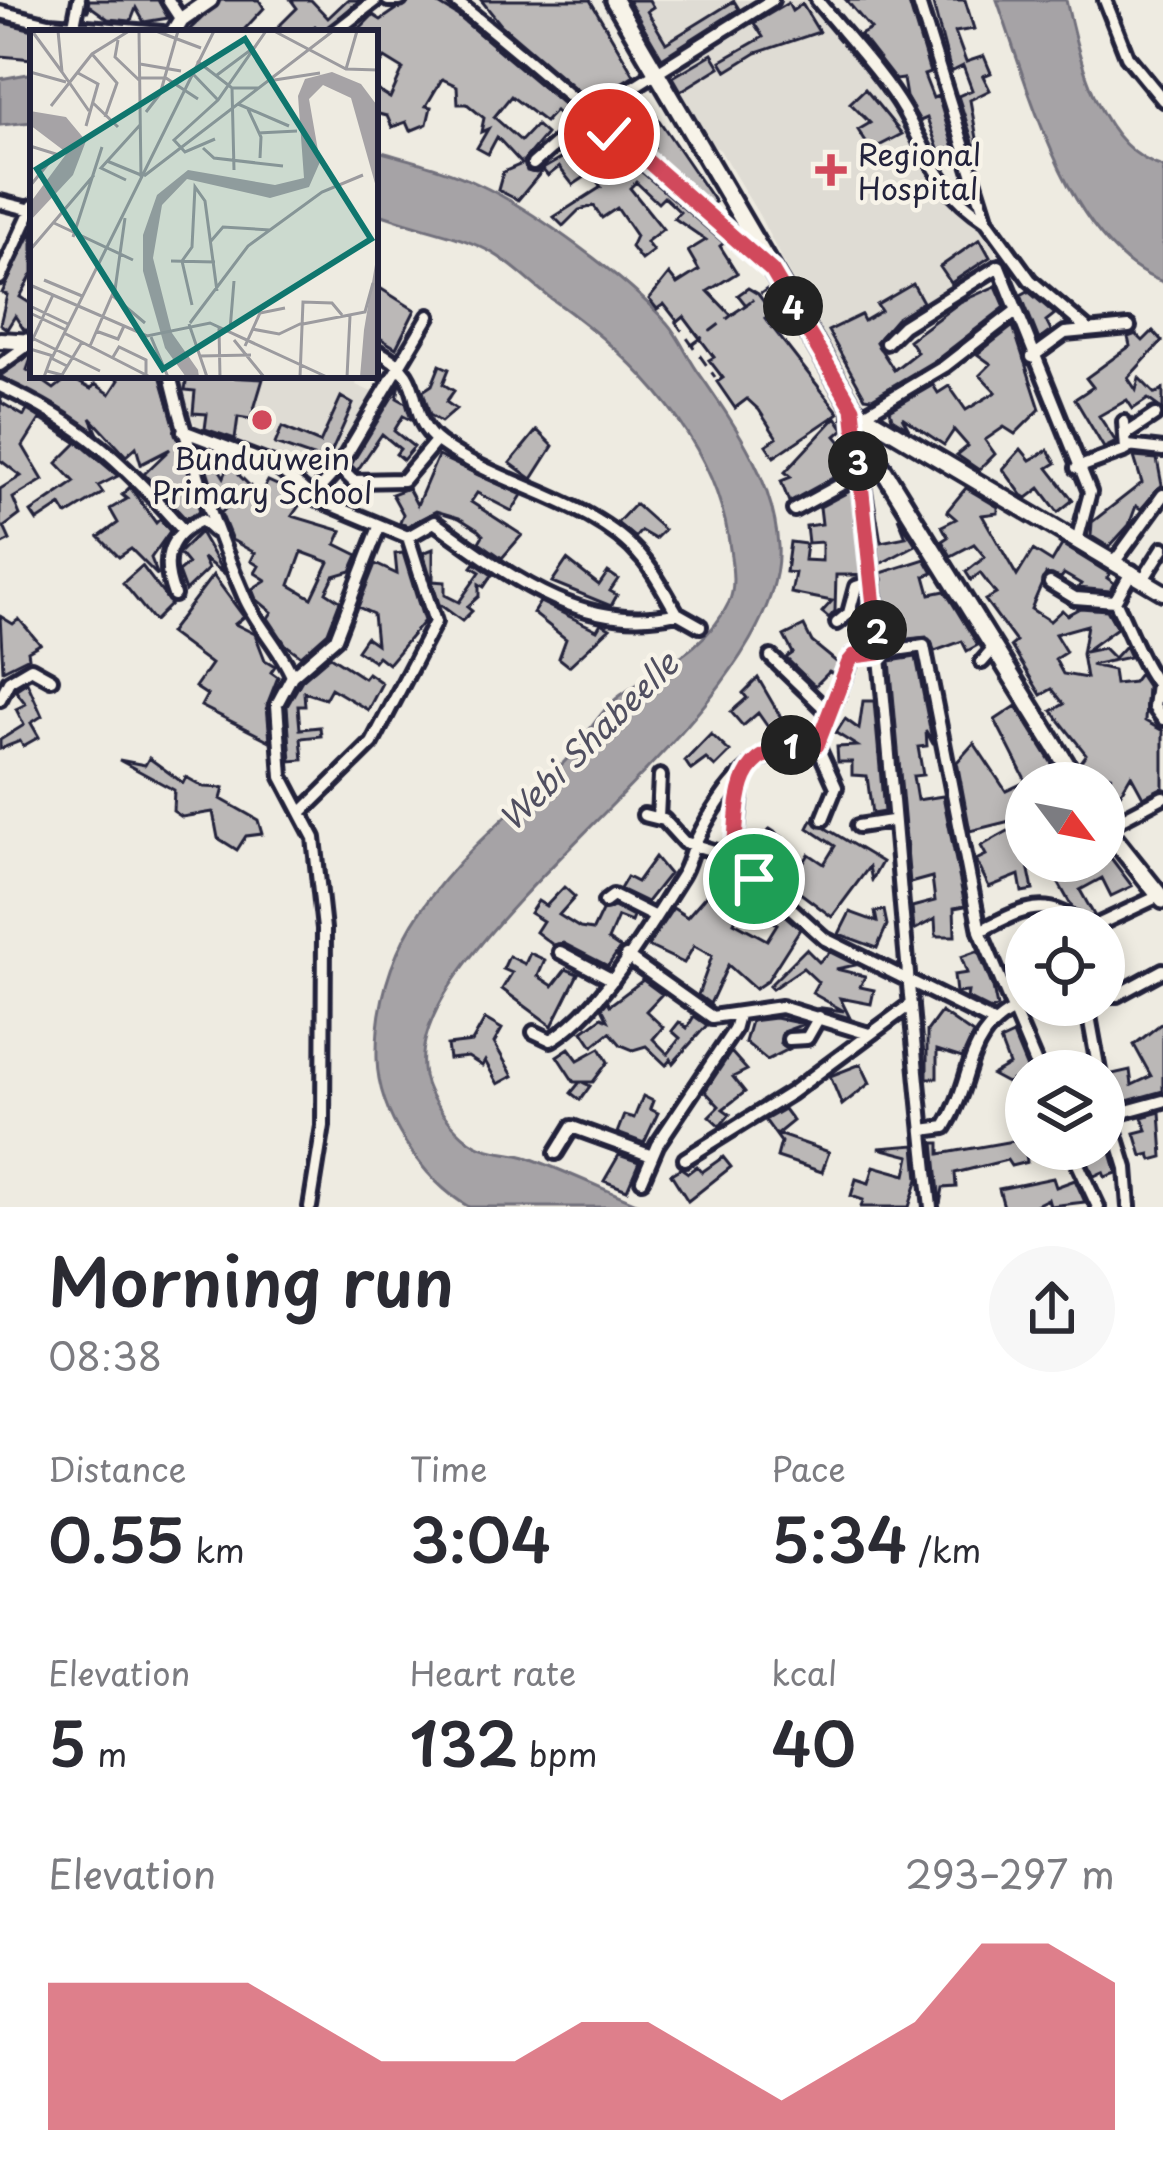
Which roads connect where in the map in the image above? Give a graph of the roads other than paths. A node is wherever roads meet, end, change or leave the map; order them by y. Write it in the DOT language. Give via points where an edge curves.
graph roads {
  1 [pos="79,0"];
  2 [pos="168,0"];
  3 [pos="210,0"];
  4 [pos="376,0"];
  5 [pos="454,0"];
  6 [pos="614,0"];
  7 [pos="746,0"];
  8 [pos="772,0"];
  9 [pos="817,0"];
  10 [pos="918,0"];
  11 [pos="1105,0"];
  12 [pos="0,12"];
  13 [pos="754,13"];
  14 [pos="74,25"];
  15 [pos="177,26"];
  16 [pos="130,30"];
  17 [pos="338,30"];
  18 [pos="654,72"];
  19 [pos="1163,100"];
  20 [pos="590,114"];
  21 [pos="533,164"];
  22 [pos="0,202"];
  23 [pos="30,208"];
  24 [pos="30,210"];
  25 [pos="987,221"];
  26 [pos="776,276"];
  27 [pos="0,278"];
  28 [pos="1017,310"];
  29 [pos="429,316"];
  30 [pos="1129,327"];
  31 [pos="1086,328"];
  32 [pos="0,340"];
  33 [pos="30,342"];
  34 [pos="30,344"];
  35 [pos="886,344"];
  36 [pos="378,351"];
  37 [pos="1032,357"];
  38 [pos="401,362"];
  39 [pos="0,365"];
  40 [pos="171,378"];
  41 [pos="0,386"];
  42 [pos="857,414"];
  43 [pos="1155,415"];
  44 [pos="183,431"];
  45 [pos="1127,434"];
  46 [pos="436,441"];
  47 [pos="1163,450"];
  48 [pos="339,467"];
  49 [pos="1077,468"];
  50 [pos="860,474"];
  51 [pos="1163,495"];
  52 [pos="312,497"];
  53 [pos="794,510"];
  54 [pos="379,527"];
  55 [pos="182,529"];
  56 [pos="215,532"];
  57 [pos="408,537"];
  58 [pos="1077,542"];
  59 [pos="1163,548"];
  60 [pos="1113,564"];
  61 [pos="1138,574"];
  62 [pos="874,581"];
  63 [pos="1050,583"];
  64 [pos="1163,592"];
  65 [pos="174,595"];
  66 [pos="1115,601"];
  67 [pos="677,613"];
  68 [pos="837,623"];
  69 [pos="700,626"];
  70 [pos="995,647"];
  71 [pos="879,653"];
  72 [pos="771,657"];
  73 [pos="982,662"];
  74 [pos="0,667"];
  75 [pos="292,676"];
  76 [pos="51,679"];
  77 [pos="9,681"];
  78 [pos="0,699"];
  79 [pos="827,711"];
  80 [pos="1163,719"];
  81 [pos="817,745"];
  82 [pos="1065,762"];
  83 [pos="749,765"];
  84 [pos="660,776"];
  85 [pos="1163,797"];
  86 [pos="304,810"];
  87 [pos="644,815"];
  88 [pos="1125,816"];
  89 [pos="658,818"];
  90 [pos="823,819"];
  91 [pos="891,821"];
  92 [pos="857,826"];
  93 [pos="693,846"];
  94 [pos="1125,853"];
  95 [pos="734,857"];
  96 [pos="1161,897"];
  97 [pos="605,902"];
  98 [pos="1125,913"];
  99 [pos="653,916"];
  100 [pos="1005,919"];
  101 [pos="980,931"];
  102 [pos="560,952"];
  103 [pos="626,956"];
  104 [pos="1163,970"];
  105 [pos="1005,978"];
  106 [pos="613,980"];
  107 [pos="908,984"];
  108 [pos="1125,988"];
  109 [pos="910,1004"];
  110 [pos="738,1015"];
  111 [pos="1005,1015"];
  112 [pos="819,1017"];
  113 [pos="993,1022"];
  114 [pos="534,1031"];
  115 [pos="869,1034"];
  116 [pos="789,1039"];
  117 [pos="1163,1101"];
  118 [pos="1125,1111"];
  119 [pos="923,1130"];
  120 [pos="556,1153"];
  121 [pos="652,1156"];
  122 [pos="685,1159"];
  123 [pos="1125,1165"];
  124 [pos="1079,1170"];
  125 [pos="642,1180"];
  126 [pos="929,1188"];
  127 [pos="1094,1206"];
  128 [pos="310,1207"];
  129 [pos="920,1207"];
  130 [pos="931,1207"];
  131 [pos="1129,1207"];
  1 -- 14 [label="street"];
  2 -- 15 [label="street"];
  3 -- 15 [label="street"];
  4 -- 17 [label="street"];
  5 -- 20 [label="street"];
  6 -- 18 [label="main road"];
  7 -- 13 [label="street"];
  8 -- 13 [label="street"];
  9 -- 25 [label="street" via="903,110 922,154 963,206"];
  10 -- 25 [label="street"];
  11 -- 19 [label="street" via="1127,56"];
  12 -- 14 [label="street"];
  13 -- 18 [label="street"];
  14 -- 16 [label="street"];
  18 -- 20 [label="street"];
  18 -- 26 [label="main road"];
  20 -- 21 [label="street"];
  20 -- 26 [label="street" via="671,194"];
  22 -- 23 [label="street"];
  24 -- 27 [label="street"];
  25 -- 31 [label="street" via="1030,280"];
  26 -- 42 [label="main road"];
  28 -- 35 [label="street" via="999,266"];
  28 -- 37 [label="street"];
  28 -- 42 [label="street" via="945,366"];
  29 -- 38 [label="street"];
  30 -- 31 [label="street"];
  31 -- 37 [label="street"];
  32 -- 33 [label="street"];
  34 -- 39 [label="street"];
  36 -- 38 [label="street"];
  37 -- 49 [label="street"];
  38 -- 46 [label="street"];
  38 -- 48 [label="street"];
  40 -- 44 [label="street"];
  41 -- 55 [label="street" via="59,413 104,447"];
  42 -- 50 [label="street"];
  42 -- 58 [label="street"];
  42 -- 70 [label="main road"];
  43 -- 45 [label="street"];
  44 -- 52 [label="street" via="276,466"];
  44 -- 56 [label="street"];
  45 -- 47 [label="street"];
  45 -- 49 [label="street"];
  46 -- 48 [label="street" via="403,480 353,481"];
  46 -- 67 [label="street" via="606,528 641,556"];
  48 -- 52 [label="street"];
  49 -- 58 [label="street" via="1090,492"];
  50 -- 53 [label="street"];
  50 -- 62 [label="street"];
  51 -- 60 [label="street"];
  52 -- 54 [label="street"];
  54 -- 57 [label="street"];
  54 -- 75 [label="street" via="336,638"];
  55 -- 56 [label="street" via="202,520"];
  55 -- 65 [label="street" via="167,550"];
  56 -- 75 [label="street"];
  57 -- 67 [label="street" via="434,522 496,570 592,616 633,622"];
  57 -- 86 [label="street" via="435,622 371,743"];
  58 -- 60 [label="street"];
  59 -- 61 [label="street"];
  60 -- 61 [label="street"];
  61 -- 64 [label="street"];
  61 -- 66 [label="street"];
  62 -- 68 [label="street" via="856,587"];
  62 -- 71 [label="street"];
  63 -- 66 [label="street" via="1075,598"];
  66 -- 80 [label="street" via="1157,684 1154,707"];
  67 -- 69 [label="street"];
  70 -- 73 [label="street"];
  70 -- 82 [label="main road"];
  71 -- 79 [label="street" via="854,656"];
  71 -- 91 [label="street"];
  71 -- 101 [label="street" via="924,646"];
  72 -- 79 [label="street"];
  74 -- 77 [label="street"];
  75 -- 86 [label="street" via="277,704 282,777"];
  76 -- 77 [label="street" via="31,668"];
  77 -- 78 [label="street"];
  79 -- 81 [label="street"];
  81 -- 83 [label="street" via="776,747"];
  81 -- 90 [label="street" via="836,787"];
  83 -- 93 [label="street"];
  83 -- 95 [label="street" via="739,787"];
  84 -- 89 [label="street"];
  85 -- 88 [label="street"];
  86 -- 128 [label="street" via="324,929 323,1126"];
  87 -- 89 [label="street"];
  89 -- 93 [label="street"];
  91 -- 92 [label="street"];
  91 -- 107 [label="street"];
  93 -- 95 [label="street"];
  93 -- 99 [label="street"];
  94 -- 96 [label="main road"];
  95 -- 107 [label="street" via="825,939"];
  96 -- 98 [label="street"];
  97 -- 99 [label="street" via="614,896"];
  99 -- 103 [label="street"];
  100 -- 101 [label="street"];
  101 -- 105 [label="street"];
  102 -- 106 [label="street"];
  103 -- 106 [label="street"];
  103 -- 110 [label="street" via="712,1017"];
  104 -- 108 [label="street"];
  106 -- 114 [label="street" via="563,1033 551,1040"];
  107 -- 109 [label="street"];
  107 -- 113 [label="street"];
  109 -- 115 [label="street"];
  109 -- 119 [label="street"];
  110 -- 112 [label="street" via="781,1007"];
  110 -- 121 [label="street"];
  111 -- 113 [label="street"];
  112 -- 115 [label="street"];
  112 -- 116 [label="street" via="807,1038"];
  113 -- 119 [label="street" via="975,1046 945,1127"];
  115 -- 122 [label="street"];
  117 -- 118 [label="street"];
  119 -- 126 [label="street"];
  120 -- 121 [label="street" via="572,1127"];
  121 -- 125 [label="street"];
  123 -- 131 [label="street"];
  124 -- 127 [label="street"];
  126 -- 129 [label="street"];
  126 -- 130 [label="street"];
}
